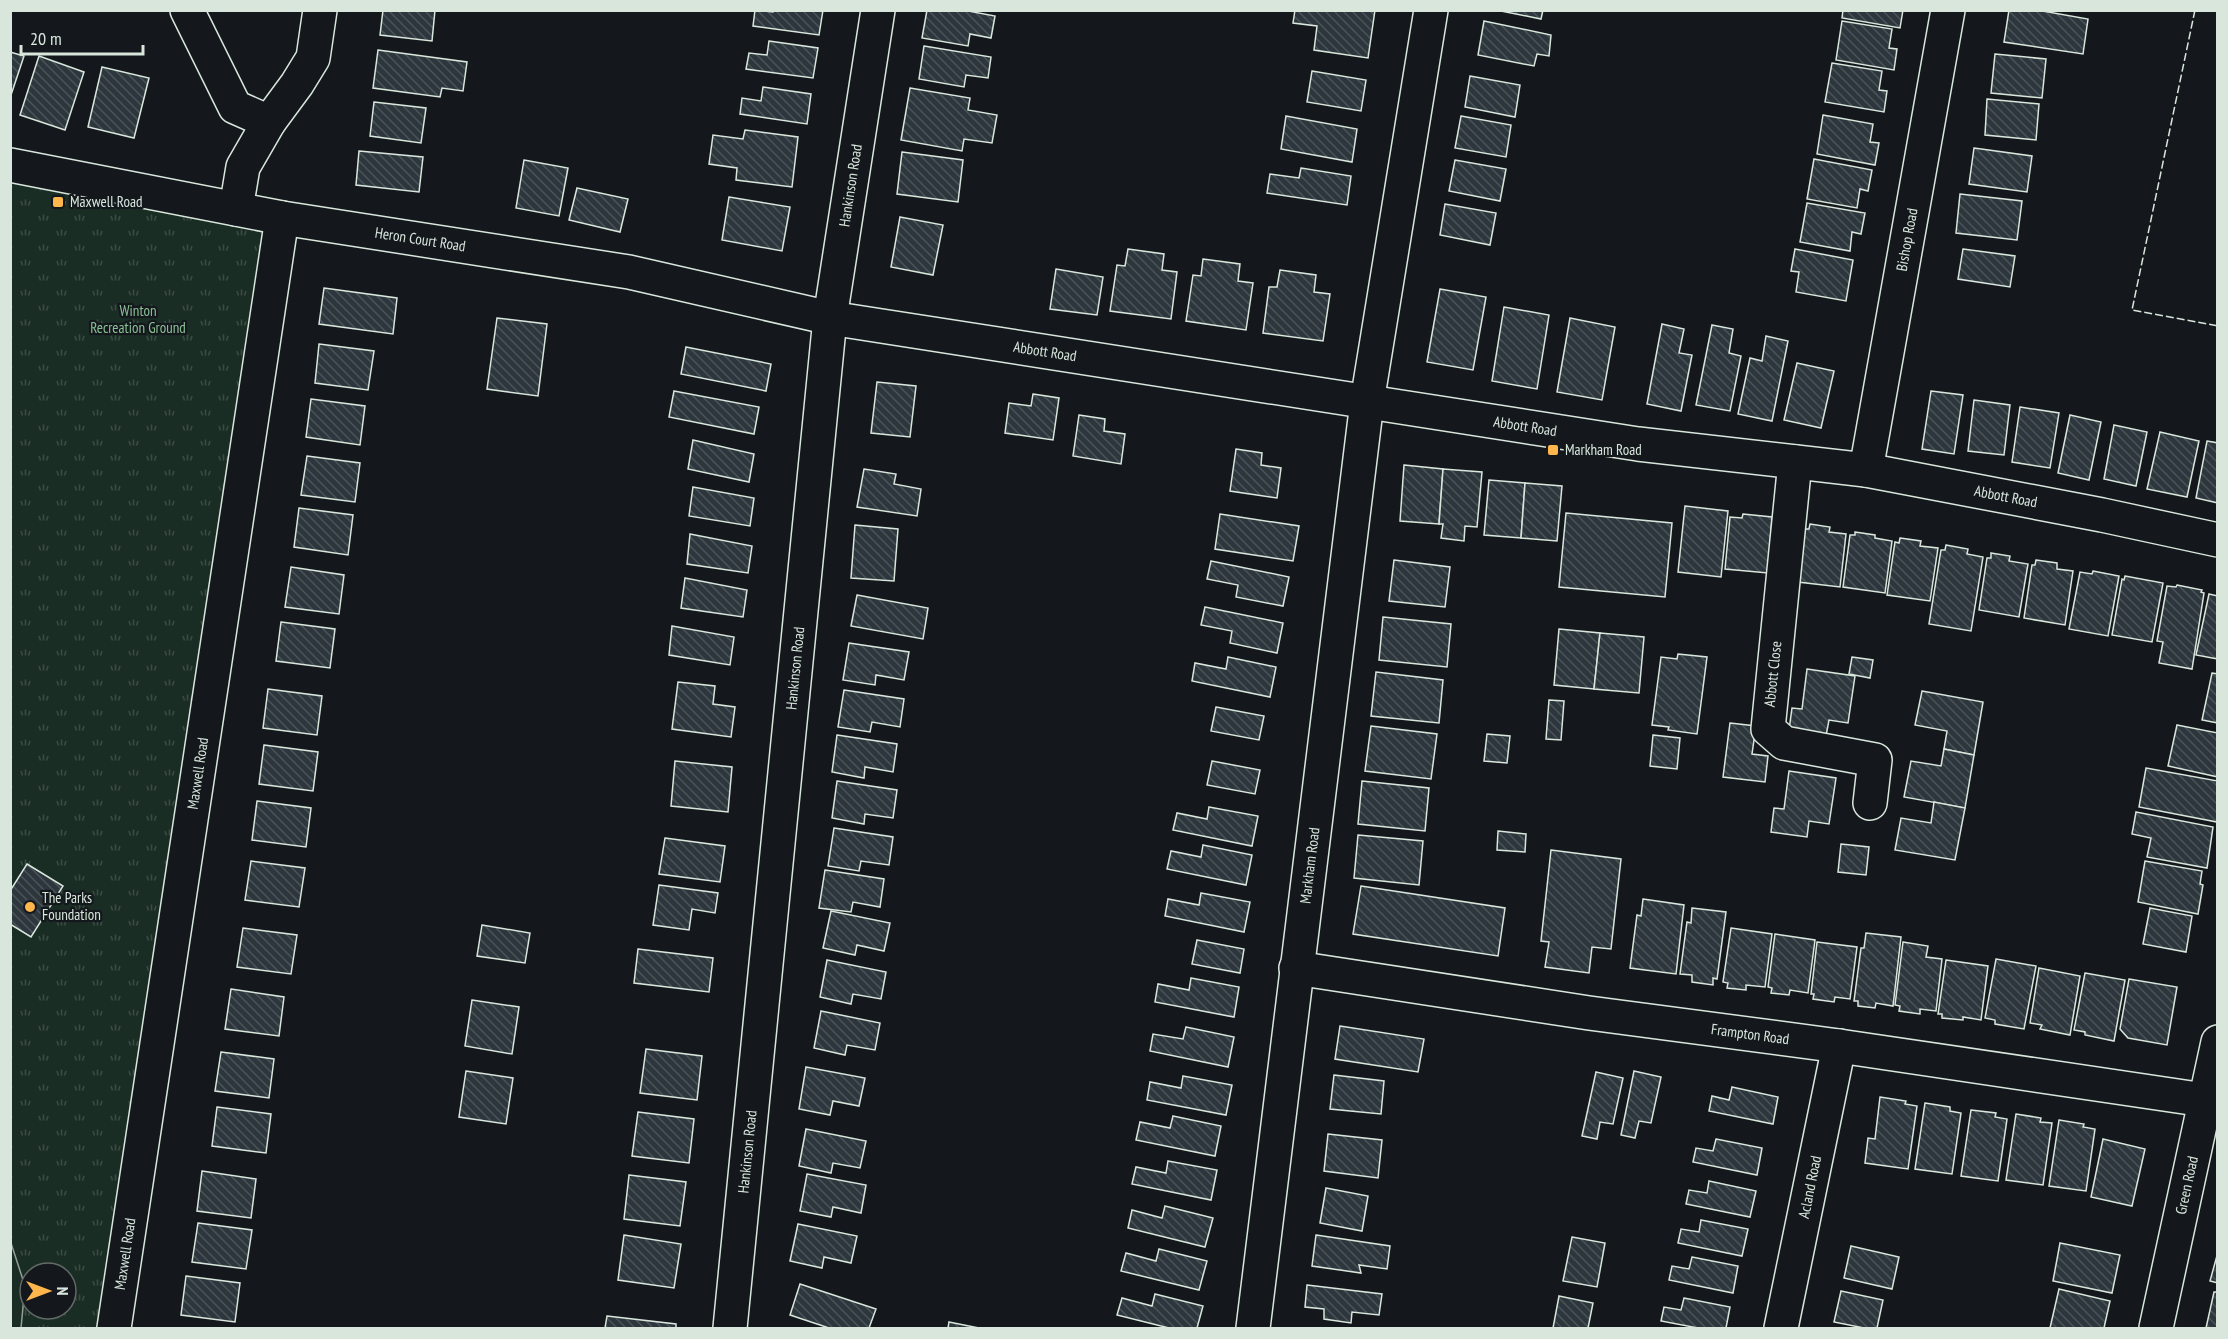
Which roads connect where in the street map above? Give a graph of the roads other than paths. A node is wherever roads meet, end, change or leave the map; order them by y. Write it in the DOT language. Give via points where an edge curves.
graph roads {
  1 [pos="187,10"];
  2 [pos="320,10"];
  3 [pos="878,10"];
  4 [pos="1431,10"];
  5 [pos="1948,10"];
  6 [pos="269,122"];
  7 [pos="10,165"];
  8 [pos="236,209"];
  9 [pos="282,218"];
  10 [pos="830,318"];
  11 [pos="1367,402"];
  12 [pos="1795,462"];
  13 [pos="1866,470"];
  14 [pos="2217,540"];
  15 [pos="1870,803"];
  16 [pos="1296,969"];
  17 [pos="2217,1042"];
  18 [pos="1839,1047"];
  19 [pos="2211,1102"];
  20 [pos="114,1329"];
  21 [pos="730,1329"];
  22 [pos="1253,1329"];
  23 [pos="1781,1329"];
  24 [pos="2156,1329"];
  1 -- 6 [label="street" via="235,107"];
  2 -- 6 [label="street" via="313,58"];
  3 -- 10 [label="street, Hankinson Road"];
  4 -- 11 [label="street, Markham Road"];
  5 -- 13 [label="street, Bishop Road"];
  6 -- 8 [label="street" via="243,167"];
  7 -- 8 [label="street, Heron Court Road"];
  8 -- 9 [label="street, Heron Court Road"];
  9 -- 10 [label="street, Heron Court Road" via="629,272"];
  9 -- 20 [label="street, Maxwell Road"];
  10 -- 11 [label="street, Abbott Road"];
  10 -- 21 [label="street, Hankinson Road"];
  11 -- 12 [label="street, Abbott Road" via="1638,444"];
  11 -- 16 [label="street, Markham Road"];
  12 -- 13 [label="street, Abbott Road"];
  12 -- 15 [label="street, Abbott Close" via="1768,729 1784,743 1875,760"];
  13 -- 14 [label="street, Abbott Road"];
  16 -- 18 [label="street, Frampton Road"];
  16 -- 22 [label="street, Markham Road"];
  17 -- 19 [label="street, Green Road"];
  18 -- 19 [label="street, Frampton Road"];
  18 -- 23 [label="street, Acland Road"];
  19 -- 24 [label="street, Green Road"];
}
